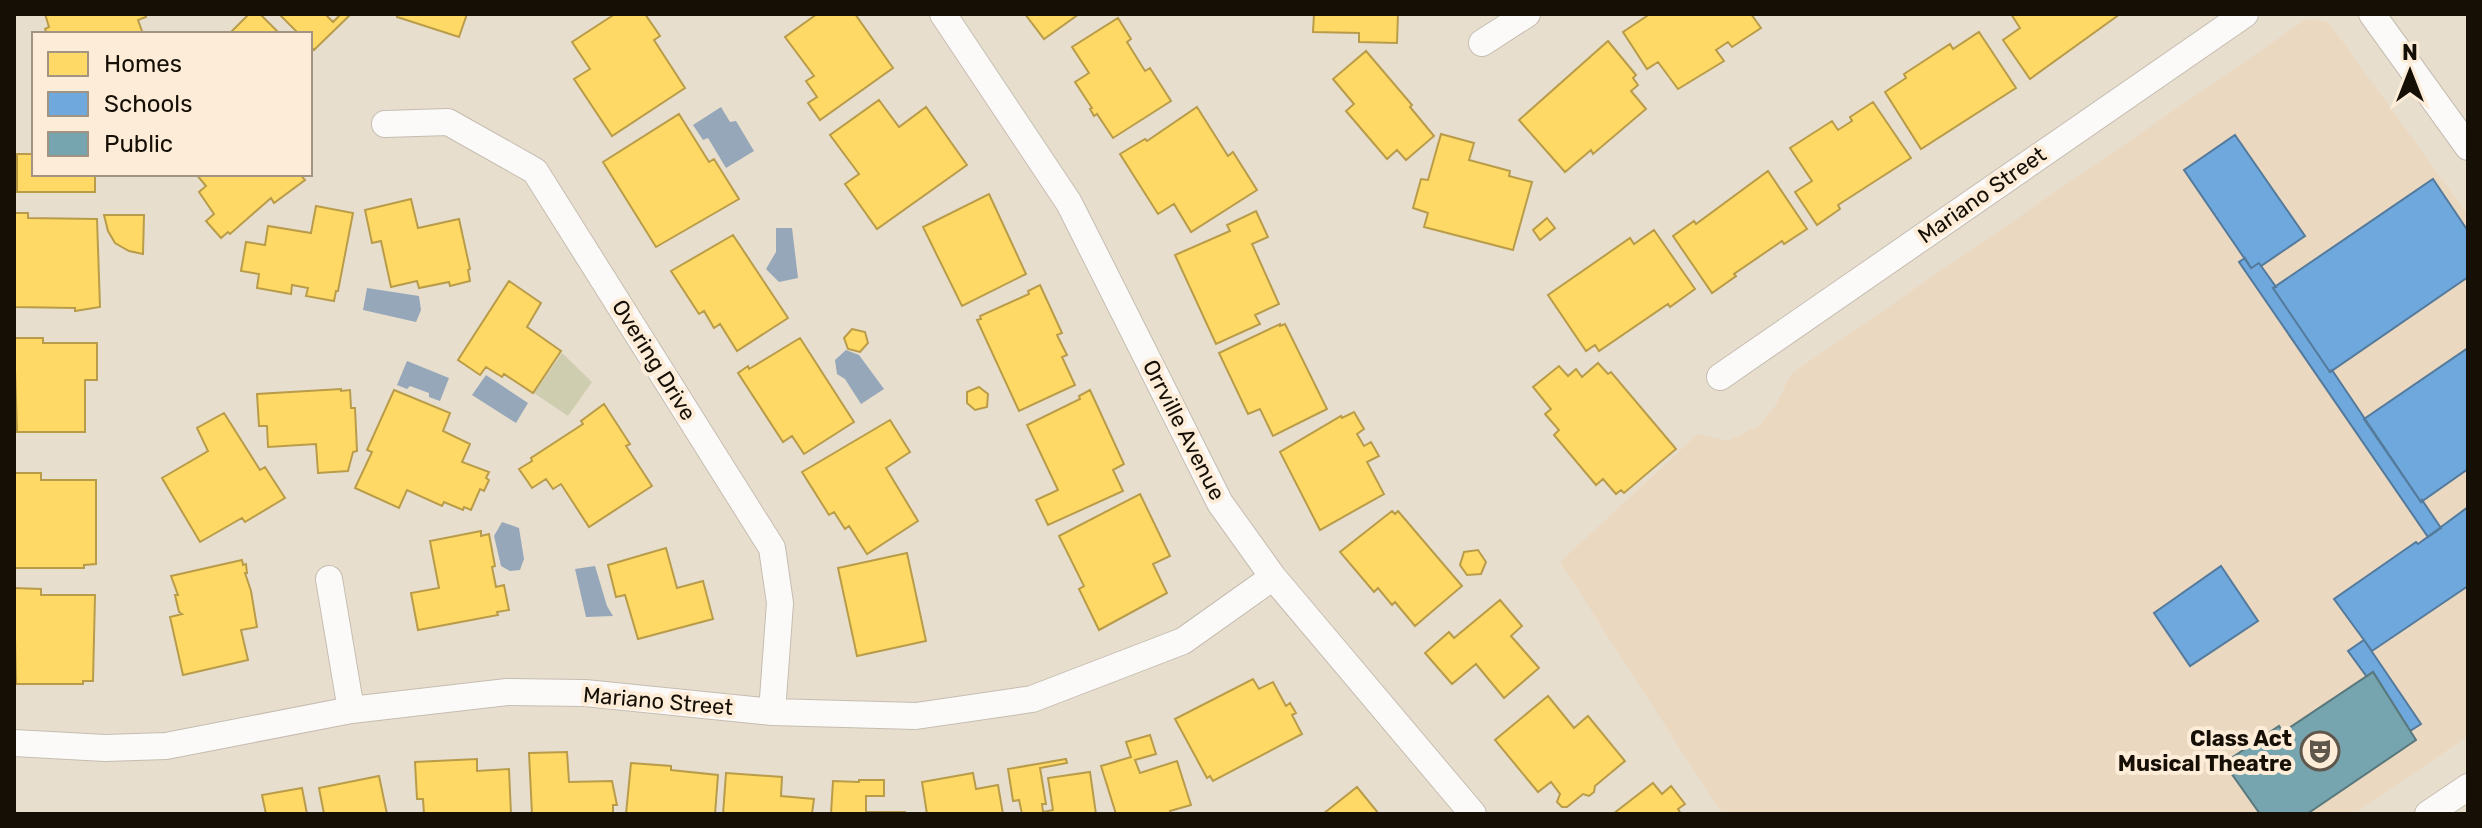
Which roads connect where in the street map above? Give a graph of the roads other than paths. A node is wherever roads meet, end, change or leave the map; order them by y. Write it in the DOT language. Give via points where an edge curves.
graph roads {
  1 [pos="943,14"];
  2 [pos="1527,14"];
  3 [pos="2245,14"];
  4 [pos="2372,14"];
  5 [pos="1482,43"];
  6 [pos="385,124"];
  7 [pos="2468,147"];
  8 [pos="1720,377"];
  9 [pos="1273,577"];
  10 [pos="329,579"];
  11 [pos="351,710"];
  12 [pos="772,712"];
  13 [pos="14,743"];
  14 [pos="2468,787"];
  15 [pos="1473,814"];
  16 [pos="2428,814"];
  1 -- 9 [label="street, Orrville Avenue" via="1069,203 1220,503"];
  2 -- 5 [label="street"];
  3 -- 8 [label="street, Mariano Street"];
  4 -- 7 [label="street"];
  6 -- 12 [label="street, Overing Drive" via="448,122 535,171 772,548 780,603"];
  9 -- 12 [label="street, Mariano Street" via="1183,641 1032,699 916,716"];
  9 -- 15 [label="street, Orrville Avenue"];
  10 -- 11 [label="street"];
  11 -- 12 [label="street, Mariano Street" via="507,692 585,693"];
  11 -- 13 [label="street, Mariano Street" via="166,746"];
  14 -- 16 [label="street"];
}
